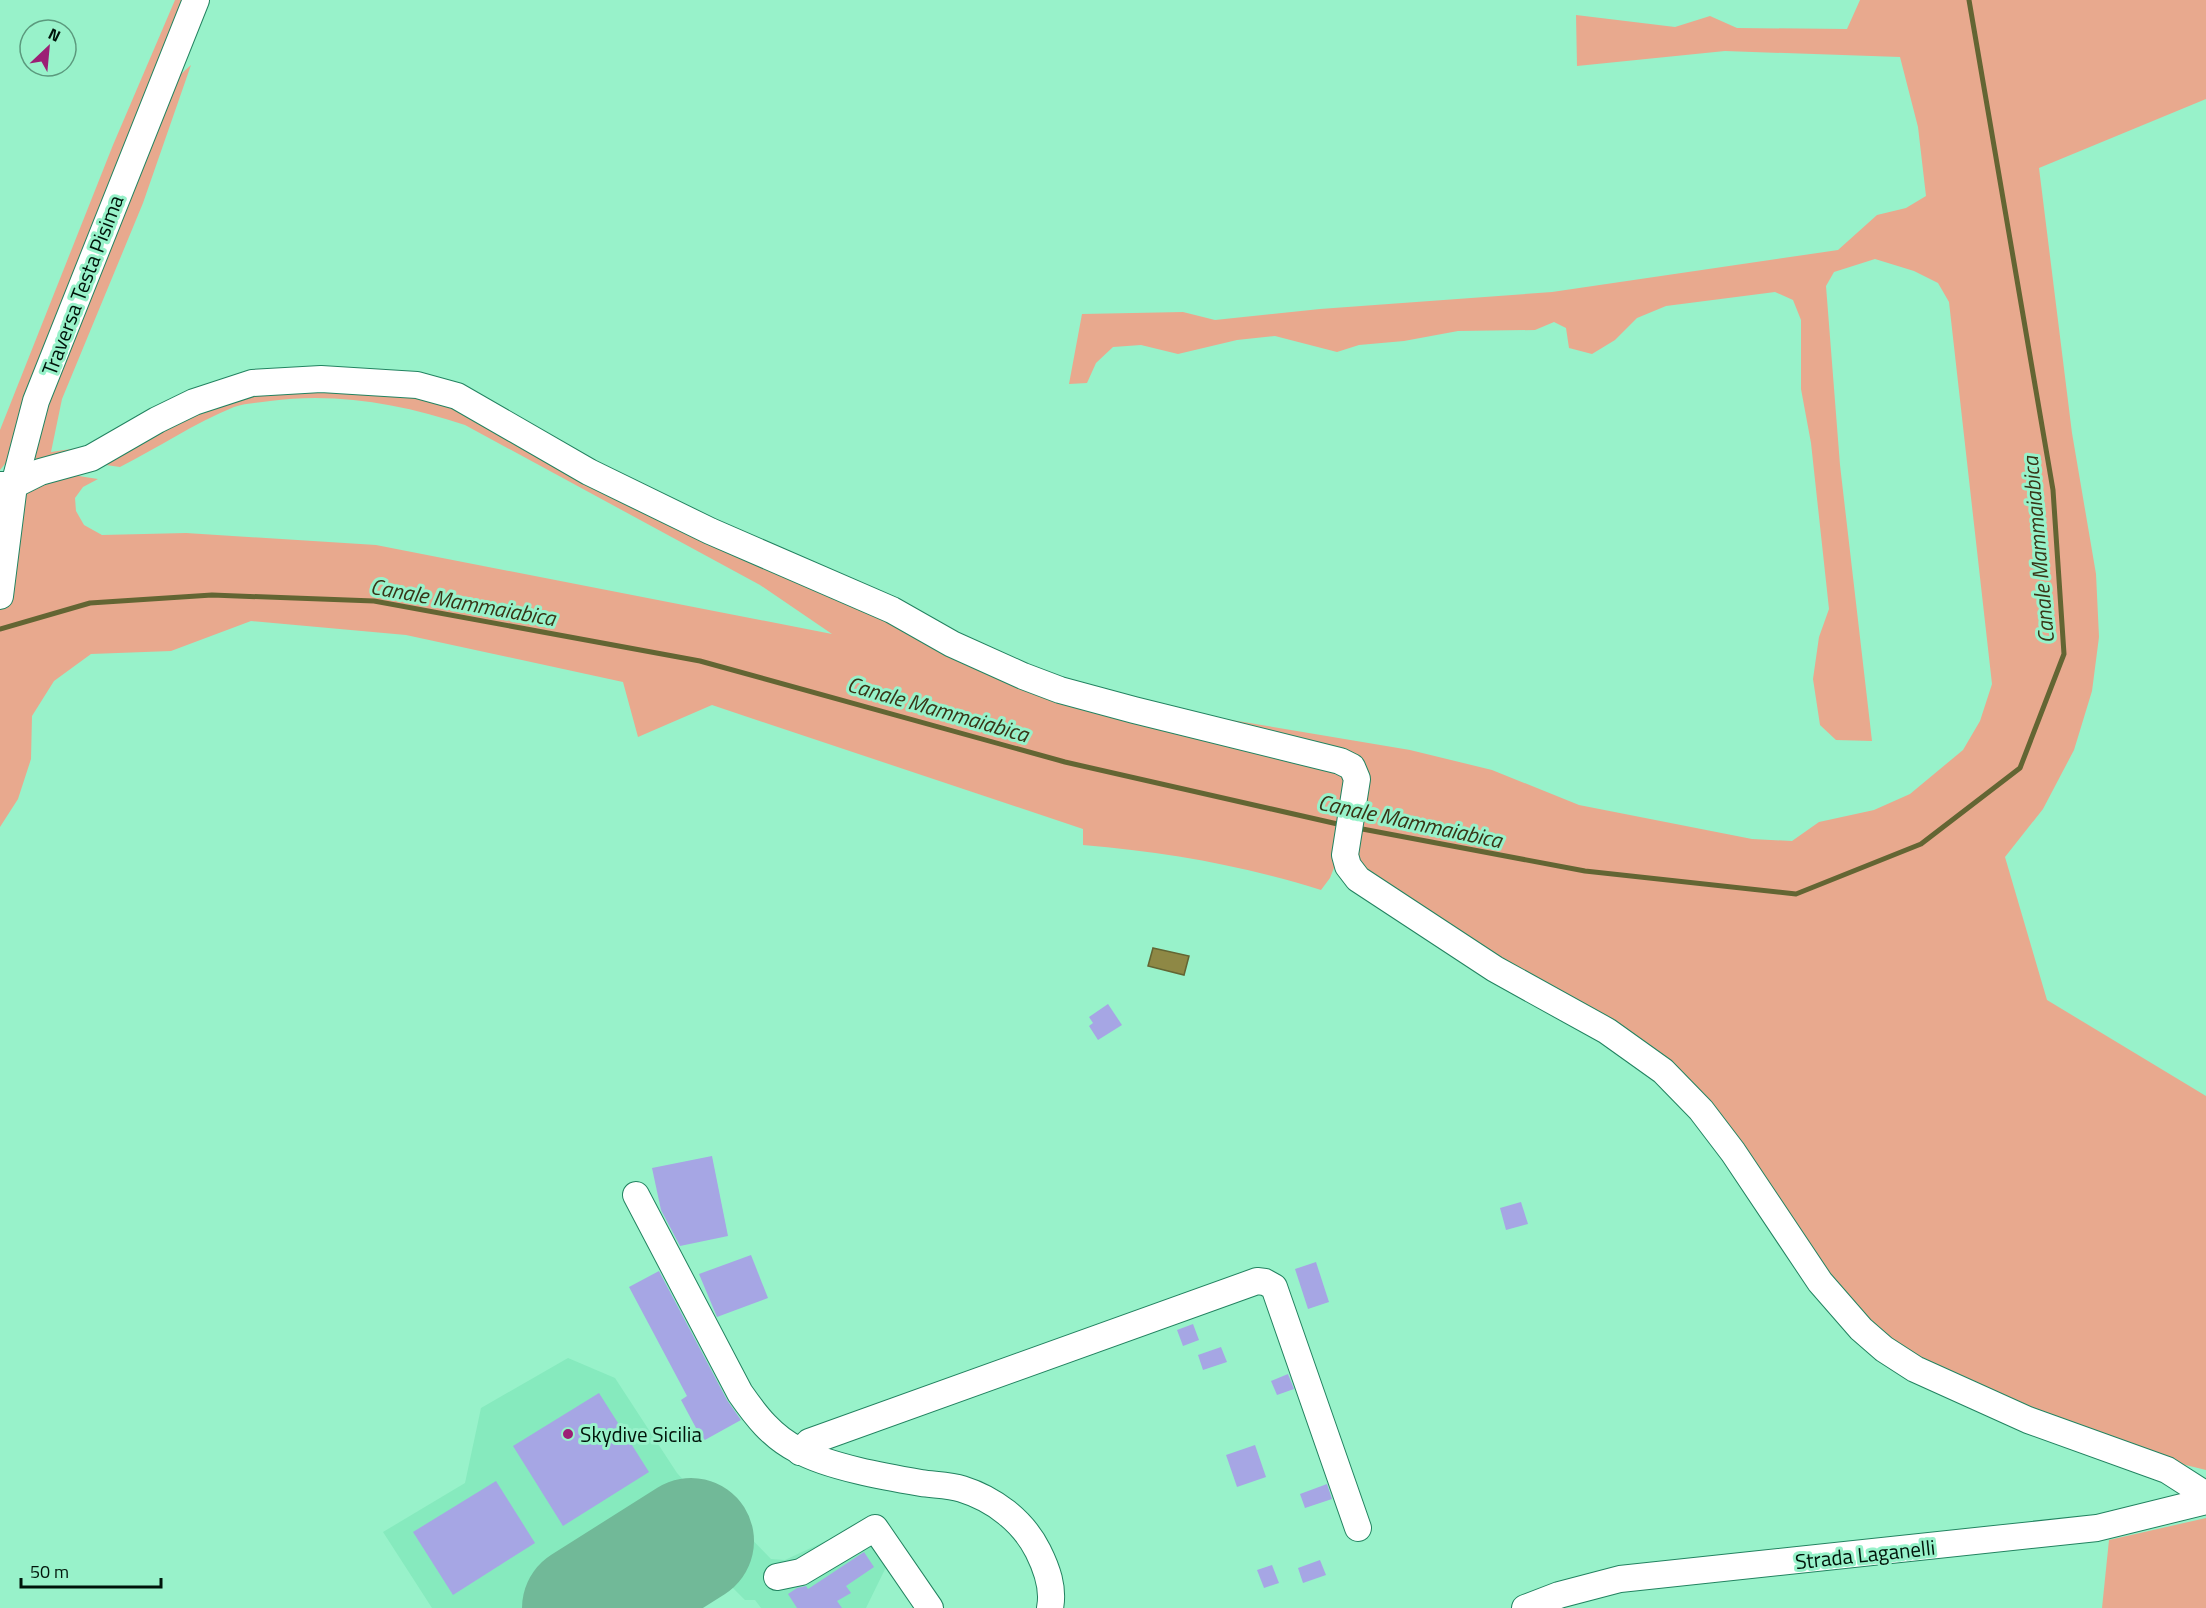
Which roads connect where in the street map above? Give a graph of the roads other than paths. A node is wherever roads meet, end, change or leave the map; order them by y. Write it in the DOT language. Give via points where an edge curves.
graph roads {
  1 [pos="196,0"];
  2 [pos="7,485"];
  3 [pos="1,588"];
  4 [pos="636,1195"];
  5 [pos="800,1452"];
  6 [pos="2206,1495"];
  7 [pos="2206,1501"];
  8 [pos="1358,1528"];
  9 [pos="777,1577"];
  10 [pos="930,1608"];
  11 [pos="1050,1608"];
  12 [pos="1525,1608"];
  1 -- 2 [label="street, Traversa Testa Pisima" via="36,401"];
  2 -- 3 [label="street, Traversa Testa Pisima"];
  2 -- 6 [label="street" via="91,458 194,402 252,383 321,379 417,385 457,396 589,472 710,531 892,610 952,644 1023,676 1134,710 1340,761 1352,767 1357,779 1345,855 1358,879 1495,969 1607,1031 1663,1071 1701,1110 1733,1152 1820,1282 1884,1349 1915,1369 2028,1420 2167,1470"];
  4 -- 5 [label="street" via="741,1393 761,1422"];
  5 -- 8 [label="street" via="809,1442 906,1405 1257,1281 1265,1282 1274,1287"];
  5 -- 11 [label="street" via="906,1481 961,1488 988,1501 1010,1515 1032,1538 1047,1569"];
  7 -- 12 [label="street, Strada Laganelli" via="2097,1528 1620,1579 1559,1594"];
  9 -- 10 [label="street" via="801,1572 875,1528"];
}
